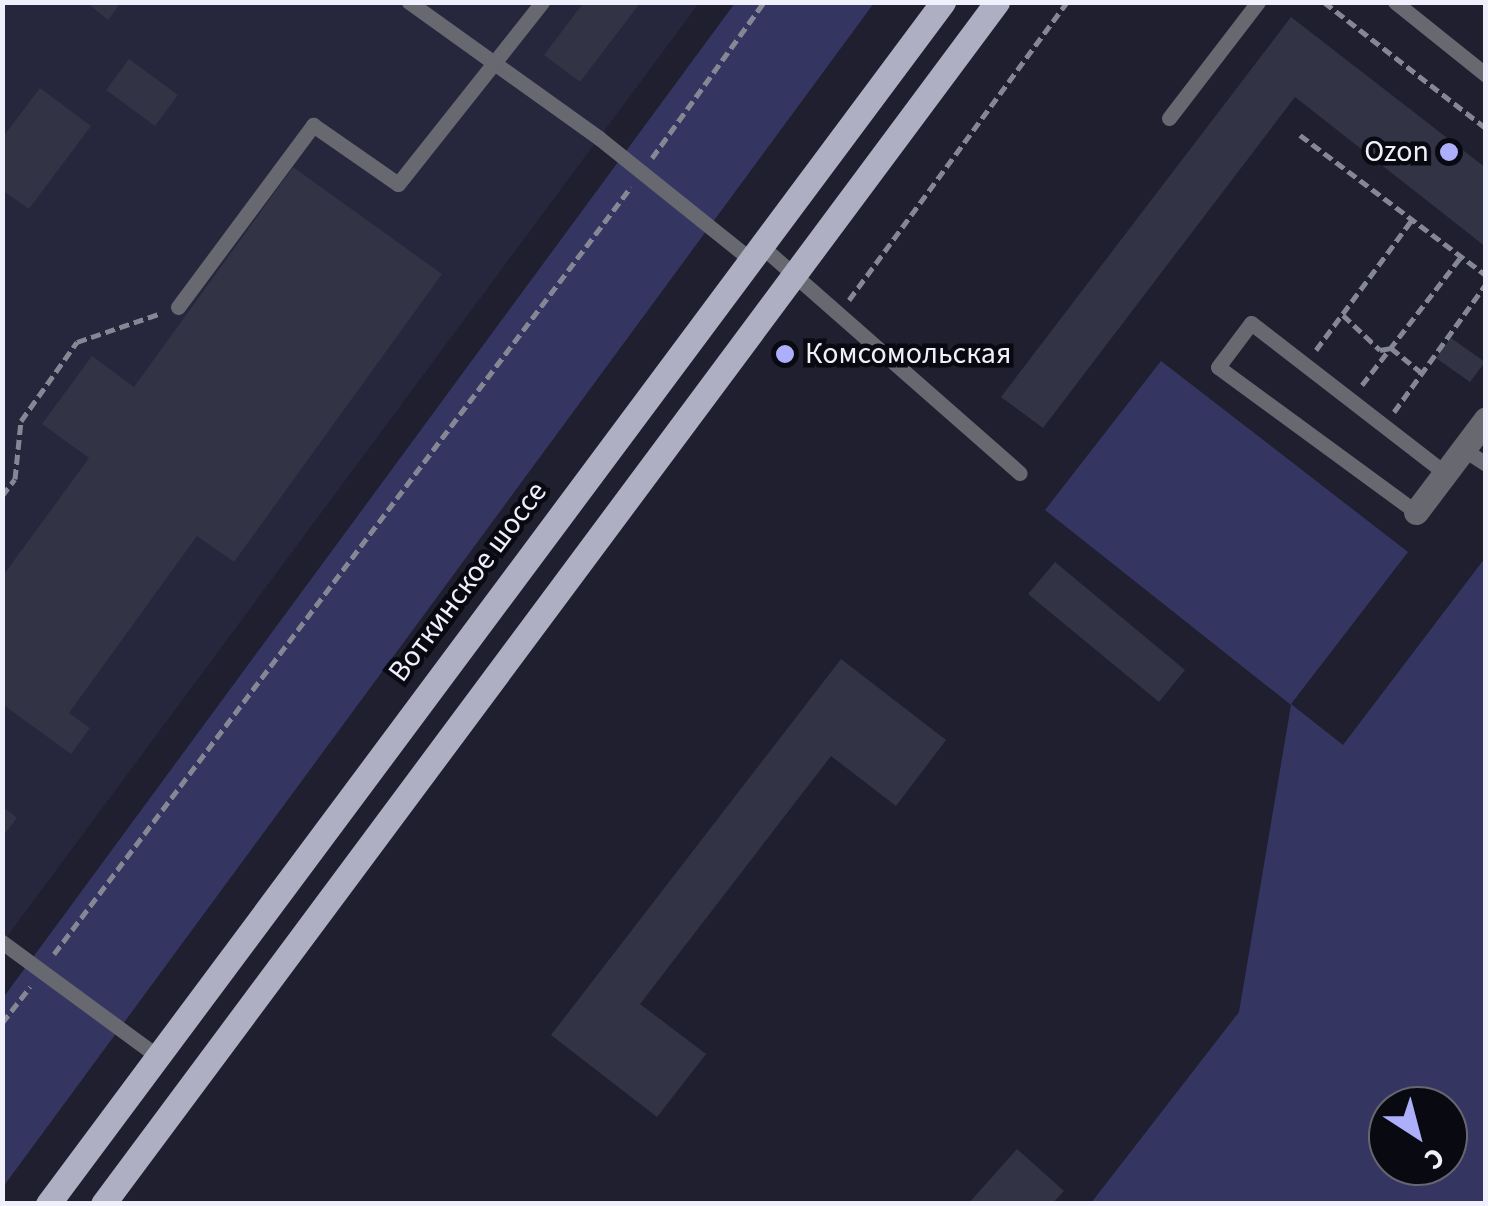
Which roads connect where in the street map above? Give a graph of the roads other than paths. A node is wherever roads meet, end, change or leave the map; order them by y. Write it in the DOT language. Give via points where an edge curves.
graph roads {
  1 [pos="409,2"];
  2 [pos="542,2"];
  3 [pos="943,2"];
  4 [pos="997,2"];
  5 [pos="1258,2"];
  6 [pos="1395,2"];
  7 [pos="494,63"];
  8 [pos="1486,75"];
  9 [pos="1169,118"];
  10 [pos="754,251"];
  11 [pos="796,274"];
  12 [pos="178,307"];
  13 [pos="1486,419"];
  14 [pos="1464,449"];
  15 [pos="1486,464"];
  16 [pos="1020,473"];
  17 [pos="1445,473"];
  18 [pos="1416,512"];
  19 [pos="2,942"];
  20 [pos="157,1056"];
  21 [pos="48,1204"];
  22 [pos="104,1204"];
  1 -- 7 [label="lane"];
  2 -- 7 [label="lane"];
  3 -- 10 [label="main road, Воткинское шоссе"];
  4 -- 11 [label="main road"];
  5 -- 9 [label="lane"];
  6 -- 8 [label="lane"];
  7 -- 10 [label="lane"];
  7 -- 12 [label="lane" via="398,184 314,125"];
  10 -- 11 [label="lane"];
  10 -- 20 [label="main road, Воткинское шоссе"];
  11 -- 16 [label="lane"];
  11 -- 22 [label="main road"];
  13 -- 14 [label="street"];
  14 -- 15 [label="lane"];
  14 -- 17 [label="street"];
  17 -- 18 [label="street"];
  17 -- 18 [label="lane" via="1251,323 1218,367"];
  19 -- 20 [label="lane"];
  20 -- 21 [label="main road, Воткинское шоссе"];
}
